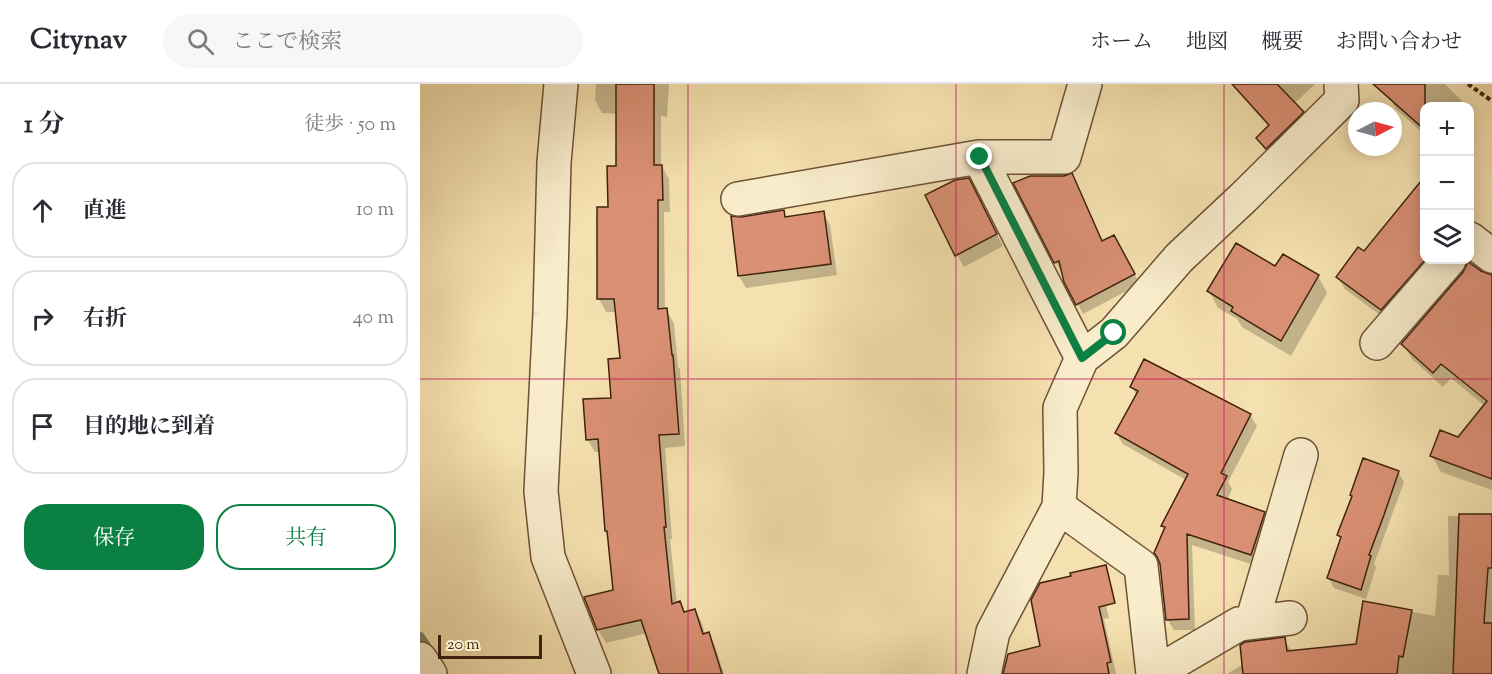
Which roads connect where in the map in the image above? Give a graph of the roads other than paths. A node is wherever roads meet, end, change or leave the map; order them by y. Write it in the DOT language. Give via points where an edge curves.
graph roads {
  1 [pos="561,84"];
  2 [pos="1085,84"];
  3 [pos="1341,84"];
  4 [pos="980,157"];
  5 [pos="738,199"];
  6 [pos="1474,242"];
  7 [pos="1492,256"];
  8 [pos="1446,264"];
  9 [pos="1377,343"];
  10 [pos="1082,358"];
  11 [pos="1301,455"];
  12 [pos="1059,507"];
  13 [pos="1290,618"];
  14 [pos="1252,622"];
  15 [pos="420,659"];
  16 [pos="430,674"];
  17 [pos="594,674"];
  18 [pos="984,674"];
  19 [pos="1154,674"];
  1 -- 17 [label="street" via="554,162 541,492 548,557"];
  2 -- 4 [label="street" via="1064,157"];
  3 -- 10 [label="street" via="1342,100 1179,258 1114,333"];
  4 -- 5 [label="street"];
  4 -- 10 [label="street"];
  6 -- 7 [label="street"];
  8 -- 9 [label="street"];
  10 -- 12 [label="street" via="1060,408"];
  11 -- 14 [label="street"];
  12 -- 18 [label="street" via="993,632"];
  12 -- 19 [label="street" via="1141,566"];
  13 -- 14 [label="street"];
  14 -- 19 [label="street" via="1239,624"];
  15 -- 16 [label="street"];
}
